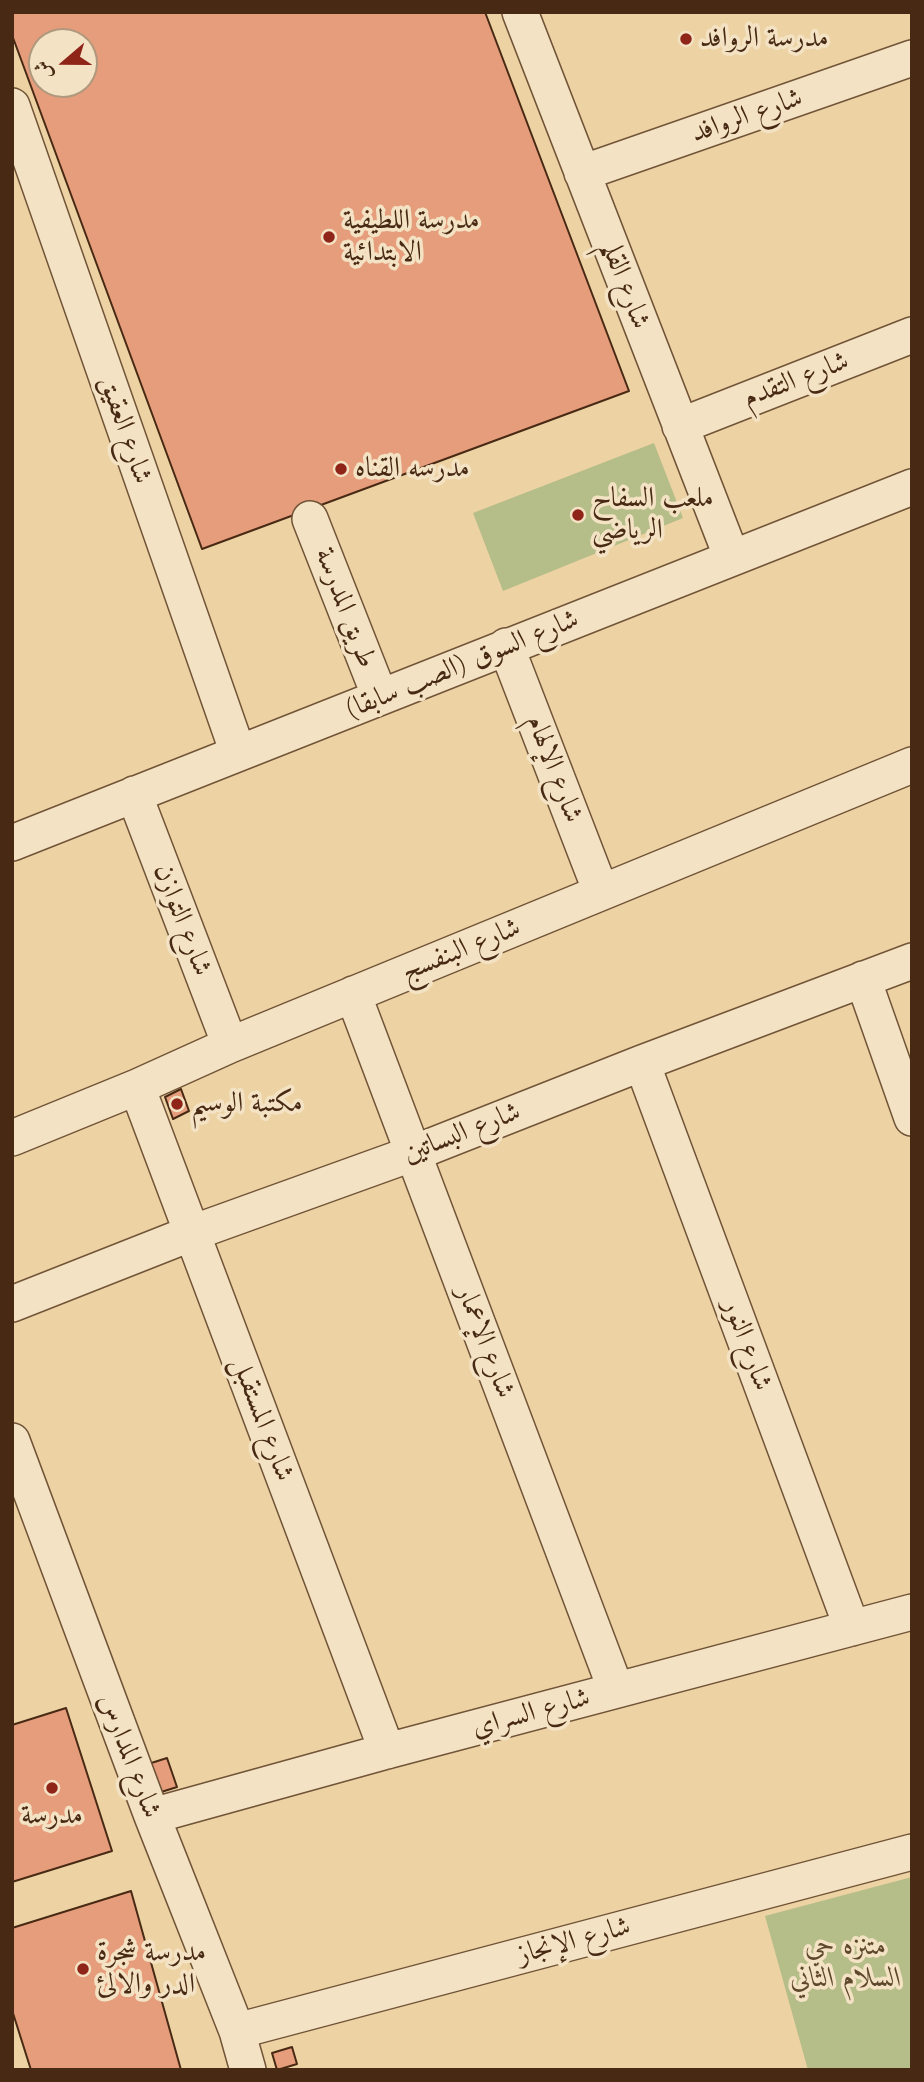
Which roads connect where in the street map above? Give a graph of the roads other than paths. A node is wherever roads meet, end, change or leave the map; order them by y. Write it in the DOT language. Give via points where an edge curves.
graph roads {
  1 [pos="520,12"];
  2 [pos="912,58"];
  3 [pos="12,106"];
  4 [pos="582,173"];
  5 [pos="912,335"];
  6 [pos="680,426"];
  7 [pos="912,487"];
  8 [pos="310,519"];
  9 [pos="732,558"];
  10 [pos="506,646"];
  11 [pos="380,697"];
  12 [pos="238,753"];
  13 [pos="912,765"];
  14 [pos="134,794"];
  15 [pos="13,839"];
  16 [pos="601,892"];
  17 [pos="912,961"];
  18 [pos="863,979"];
  19 [pos="354,994"];
  20 [pos="230,1045"];
  21 [pos="642,1063"];
  22 [pos="137,1087"];
  23 [pos="912,1118"];
  24 [pos="12,1138"];
  25 [pos="414,1153"];
  26 [pos="192,1233"];
  27 [pos="12,1304"];
  28 [pos="12,1441"];
  29 [pos="912,1612"];
  30 [pos="852,1628"];
  31 [pos="616,1690"];
  32 [pos="387,1751"];
  33 [pos="152,1816"];
  34 [pos="912,1852"];
  35 [pos="237,2031"];
  36 [pos="248,2070"];
  1 -- 4 [label="street, شارع القلم"];
  2 -- 4 [label="street, شارع الروافد"];
  3 -- 12 [label="street, شارع العقيق"];
  4 -- 6 [label="street, شارع القلم"];
  5 -- 6 [label="street, شارع التقدم"];
  6 -- 9 [label="street, شارع القلم"];
  7 -- 9 [label="street, شارع السوق (الصب سابقا)"];
  8 -- 11 [label="street, طريق المدرسة"];
  9 -- 10 [label="street, شارع السوق (الصب سابقا)"];
  10 -- 11 [label="street, شارع السوق (الصب سابقا)"];
  10 -- 16 [label="street, شارع الإلهام"];
  11 -- 12 [label="street, شارع السوق (الصب سابقا)"];
  12 -- 14 [label="street, شارع السوق (الصب سابقا)"];
  13 -- 16 [label="street, شارع البنفسج"];
  14 -- 15 [label="street, شارع السوق (الصب سابقا)"];
  14 -- 20 [label="street, شارع التوازن"];
  16 -- 19 [label="street, شارع البنفسج"];
  17 -- 18 [label="street, شارع البساتين"];
  18 -- 21 [label="street, شارع البساتين"];
  18 -- 23 [label="street"];
  19 -- 20 [label="street, شارع البنفسج"];
  19 -- 25 [label="street, شارع الإعمار"];
  20 -- 22 [label="street, شارع البنفسج"];
  21 -- 25 [label="street, شارع البساتين"];
  21 -- 30 [label="street, شارع النور"];
  22 -- 24 [label="street, شارع البنفسج"];
  22 -- 26 [label="street, شارع المستقبل"];
  25 -- 26 [label="street, شارع البساتين"];
  25 -- 31 [label="street, شارع الإعمار"];
  26 -- 27 [label="street, شارع البساتين"];
  26 -- 32 [label="street, شارع المستقبل"];
  28 -- 33 [label="street, شارع المدارس"];
  29 -- 30 [label="street, شارع السراي"];
  30 -- 31 [label="street, شارع السراي"];
  31 -- 32 [label="street, شارع السراي"];
  32 -- 33 [label="street, شارع السراي"];
  33 -- 35 [label="street, شارع المدارس"];
  34 -- 35 [label="street, شارع الإنجاز"];
  35 -- 36 [label="street, شارع المدارس"];
}
